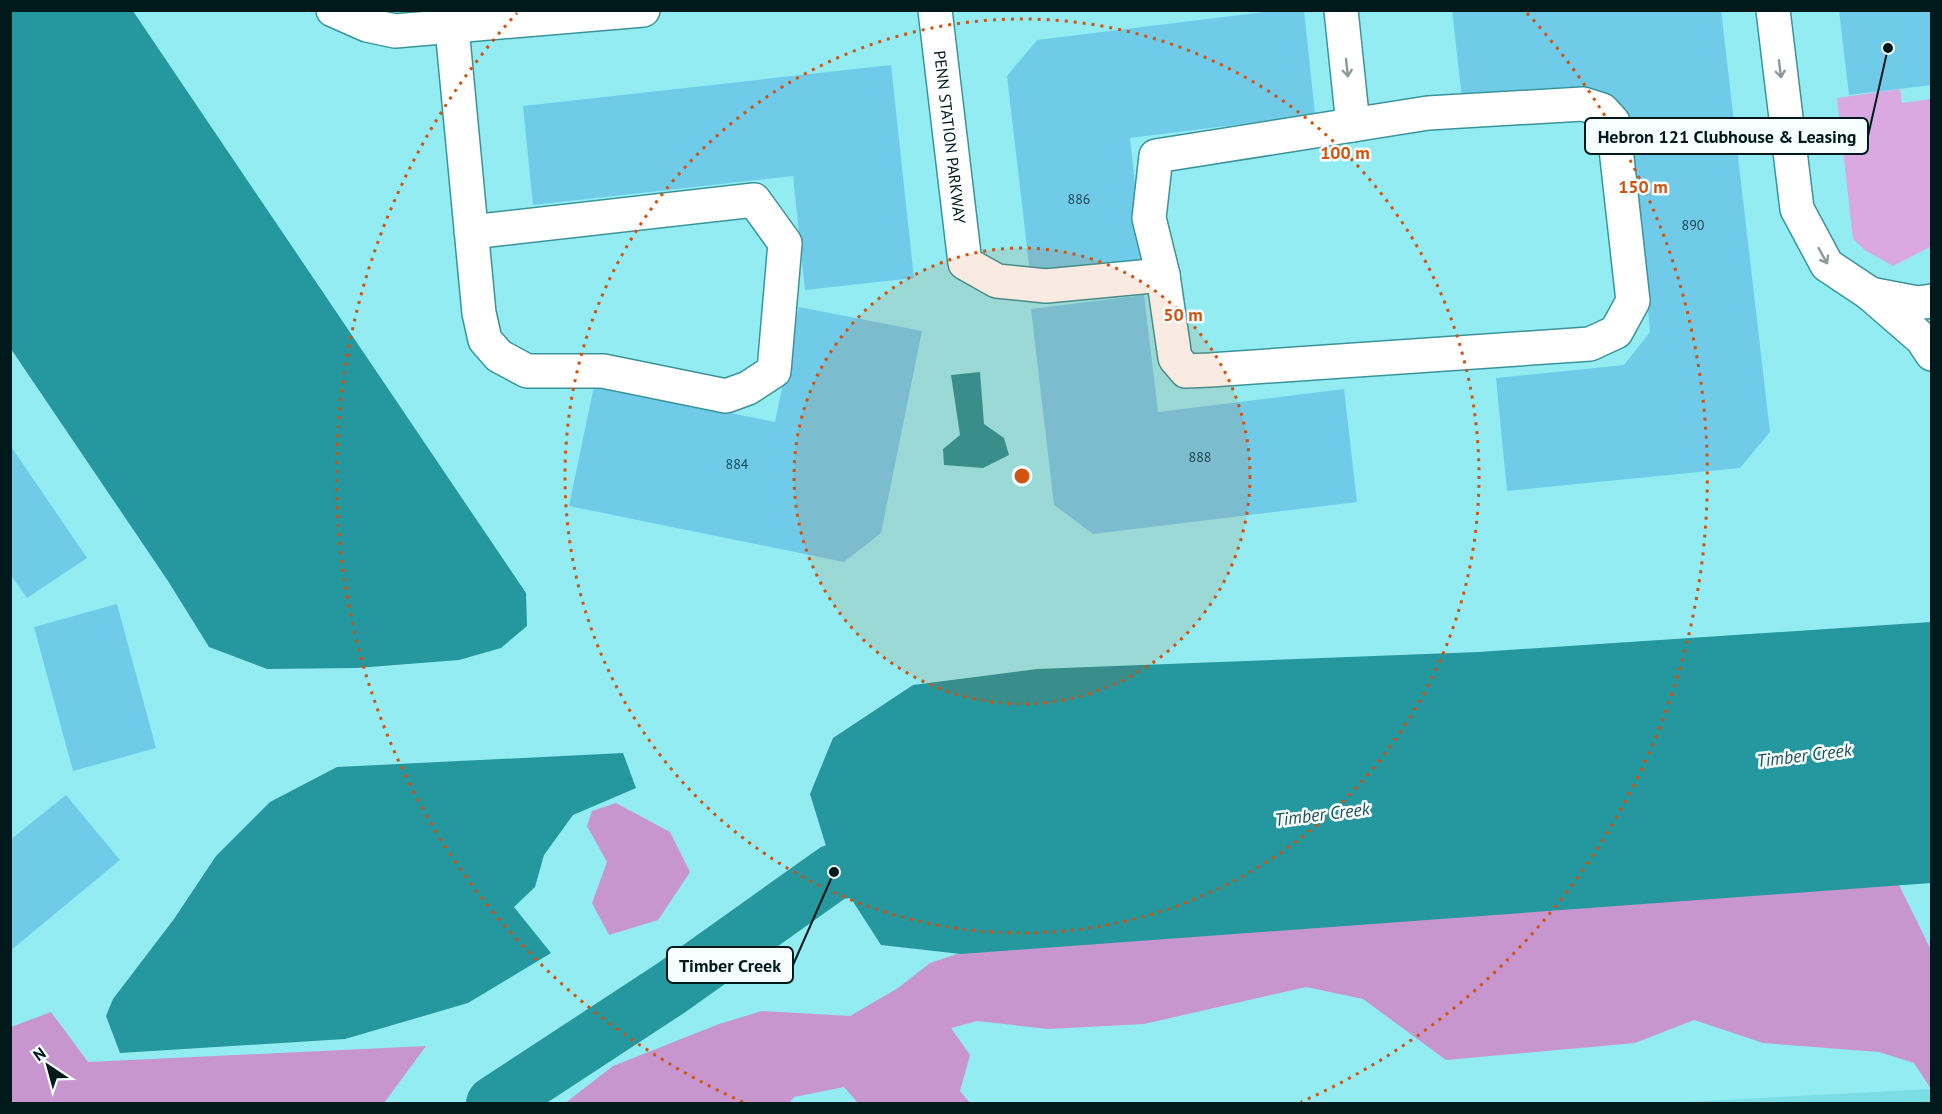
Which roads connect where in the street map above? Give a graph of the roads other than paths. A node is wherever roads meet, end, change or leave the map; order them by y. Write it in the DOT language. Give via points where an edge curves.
graph roads {
  1 [pos="333,10"];
  2 [pos="643,10"];
  3 [pos="935,10"];
  4 [pos="1341,10"];
  5 [pos="1773,10"];
  6 [pos="363,18"];
  7 [pos="452,28"];
  8 [pos="1353,125"];
  9 [pos="471,232"];
  10 [pos="1163,275"];
  11 [pos="1869,293"];
  12 [pos="1932,301"];
  13 [pos="1932,354"];
  1 -- 6 [label="street"];
  2 -- 7 [label="street"];
  3 -- 10 [label="street, PENN STATION PARKWAY" via="965,262 998,280 1046,286"];
  4 -- 8 [label="street, one-way"];
  5 -- 11 [label="street, one-way" via="1797,208 1827,265"];
  6 -- 7 [label="street" via="395,31"];
  7 -- 9 [label="street"];
  8 -- 10 [label="street" via="1156,156 1149,218"];
  8 -- 10 [label="street" via="1428,113 1583,104 1602,110 1613,122 1633,301 1616,332 1590,344 1186,371 1175,358"];
  9 -- 9 [label="street" via="485,340 499,356 527,371 603,371 726,396 748,388 774,371 785,243 754,200"];
  11 -- 12 [label="street" via="1917,303"];
  11 -- 13 [label="street" via="1922,339"];
}
